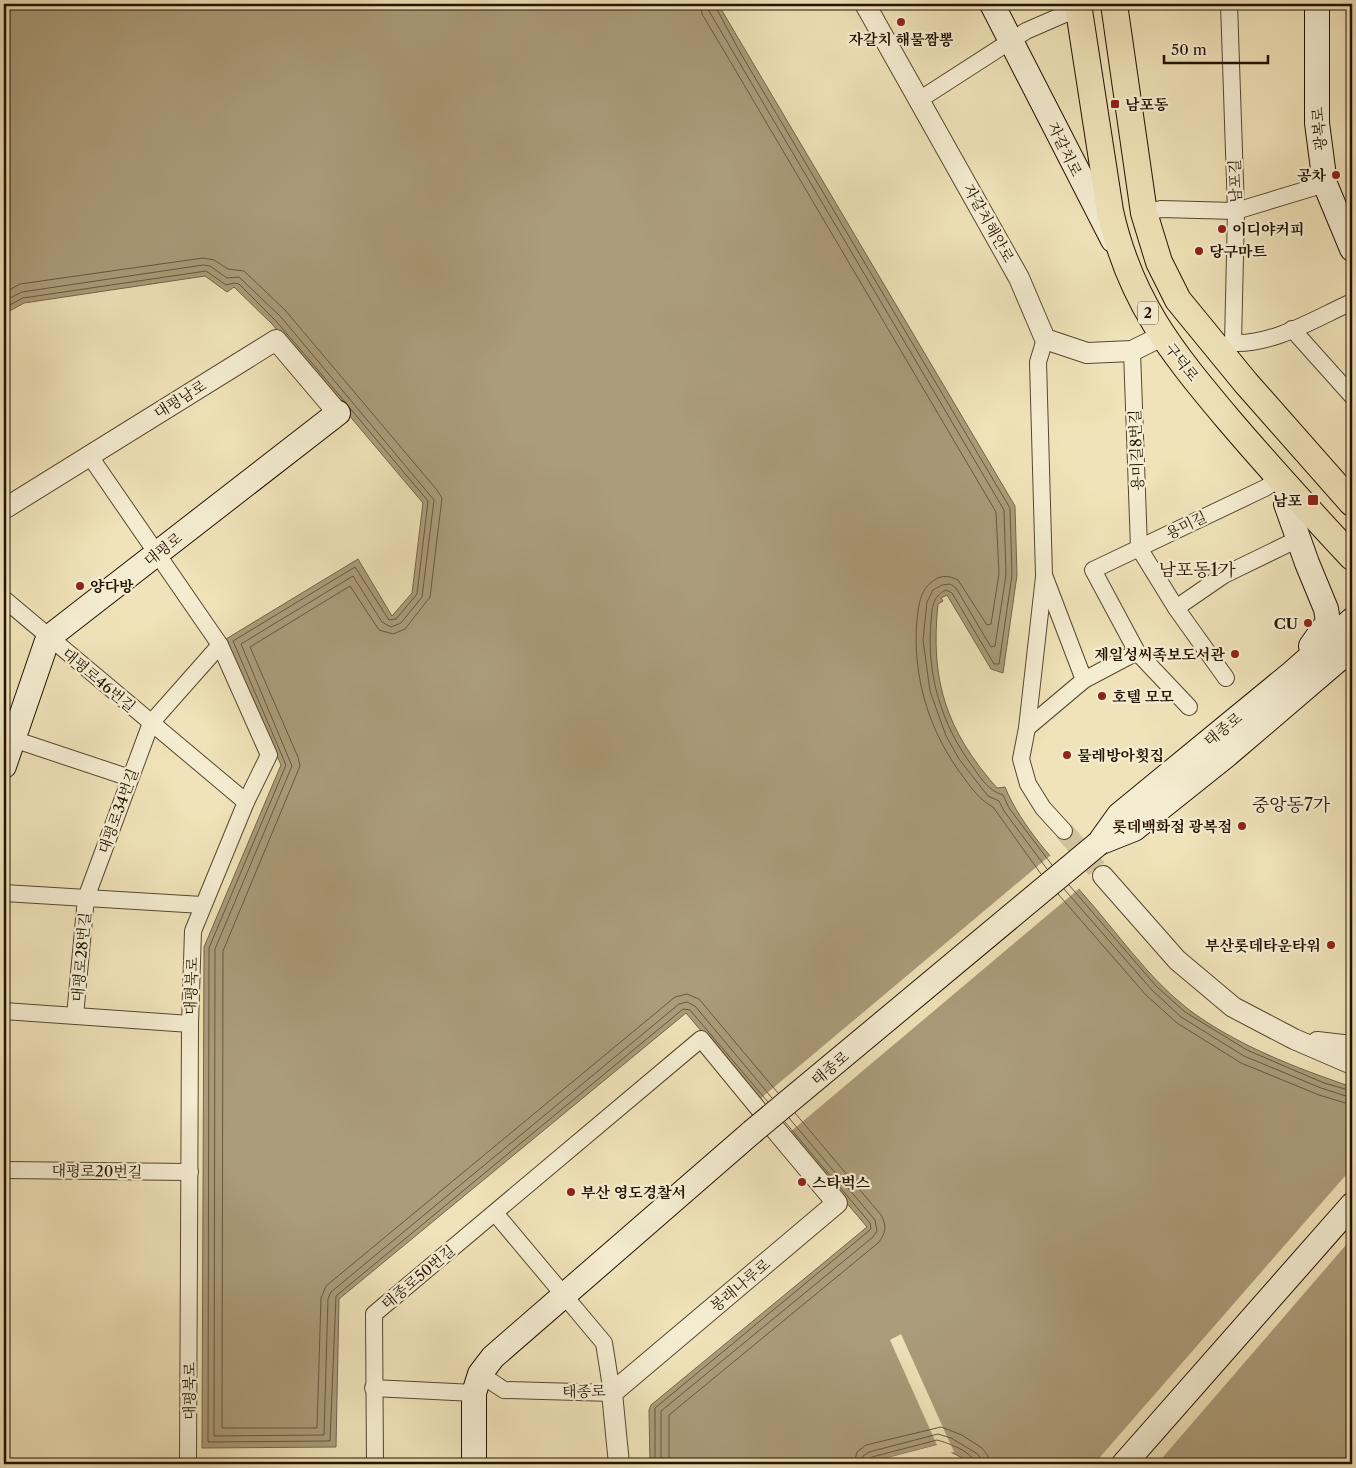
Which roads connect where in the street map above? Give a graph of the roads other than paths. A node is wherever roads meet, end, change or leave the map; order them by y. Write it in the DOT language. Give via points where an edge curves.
graph roads {
  1 [pos="865,4"];
  2 [pos="992,4"];
  3 [pos="1114,4"];
  4 [pos="1229,4"];
  5 [pos="1317,4"];
  6 [pos="1078,8"];
  7 [pos="1012,42"];
  8 [pos="919,100"];
  9 [pos="1325,184"];
  10 [pos="1236,211"];
  11 [pos="1144,214"];
  12 [pos="1352,249"];
  13 [pos="1122,254"];
  14 [pos="1352,302"];
  15 [pos="1292,329"];
  16 [pos="1162,336"];
  17 [pos="1045,339"];
  18 [pos="1227,348"];
  19 [pos="1132,351"];
  20 [pos="1352,396"];
  21 [pos="338,413"];
  22 [pos="89,455"];
  23 [pos="1279,479"];
  24 [pos="1348,489"];
  25 [pos="1286,504"];
  26 [pos="4,509"];
  27 [pos="1298,540"];
  28 [pos="1139,548"];
  29 [pos="157,553"];
  30 [pos="1352,557"];
  31 [pos="1044,575"];
  32 [pos="4,599"];
  33 [pos="1176,608"];
  34 [pos="1352,620"];
  35 [pos="48,638"];
  36 [pos="220,645"];
  37 [pos="1352,648"];
  38 [pos="1137,652"];
  39 [pos="1352,664"];
  40 [pos="1292,672"];
  41 [pos="1226,678"];
  42 [pos="1317,678"];
  43 [pos="1084,680"];
  44 [pos="1189,707"];
  45 [pos="150,723"];
  46 [pos="1027,728"];
  47 [pos="8,738"];
  48 [pos="4,766"];
  49 [pos="130,778"];
  50 [pos="246,802"];
  51 [pos="1064,832"];
  52 [pos="1099,843"];
  53 [pos="1102,876"];
  54 [pos="4,894"];
  55 [pos="86,898"];
  56 [pos="202,905"];
  57 [pos="4,1011"];
  58 [pos="75,1016"];
  59 [pos="190,1024"];
  60 [pos="1294,1040"];
  61 [pos="1352,1046"];
  62 [pos="1352,1064"];
  63 [pos="759,1124"];
  64 [pos="4,1170"];
  65 [pos="190,1172"];
  66 [pos="1352,1205"];
  67 [pos="495,1213"];
  68 [pos="564,1296"];
  69 [pos="477,1383"];
  70 [pos="373,1388"];
  71 [pos="612,1393"];
  72 [pos="188,1464"];
  73 [pos="374,1464"];
  74 [pos="474,1464"];
  75 [pos="618,1464"];
  76 [pos="1124,1464"];
  1 -- 8 [label="street, 자갈치해안로"];
  2 -- 7 [label="main road, 자갈치로"];
  3 -- 11 [label="main road, 2"];
  4 -- 10 [label="street, 남포길"];
  5 -- 9 [label="main road, 광복로" via="1317,123"];
  6 -- 7 [label="street" via="1026,31"];
  6 -- 13 [label="main road, 구덕로 / 2" via="1110,211"];
  7 -- 8 [label="street"];
  7 -- 13 [label="main road, 자갈치로" via="1092,203"];
  8 -- 17 [label="street, 자갈치해안로" via="1019,278"];
  9 -- 10 [label="street"];
  9 -- 12 [label="main road, 광복로"];
  10 -- 11 [label="street" via="1161,209"];
  10 -- 18 [label="street, 남포길"];
  11 -- 18 [label="main road, 2" via="1167,281 1186,311"];
  13 -- 16 [label="main road, 구덕로 / 2" via="1137,292"];
  14 -- 15 [label="street"];
  15 -- 18 [label="street" via="1251,344"];
  15 -- 20 [label="street"];
  16 -- 19 [label="street"];
  16 -- 23 [label="main road, 구덕로 / 2" via="1180,362"];
  17 -- 19 [label="street" via="1087,353"];
  17 -- 31 [label="street" via="1038,362"];
  18 -- 24 [label="main road, 2"];
  19 -- 28 [label="street, 용미길8번길"];
  21 -- 22 [label="street, 대평남로" via="276,340"];
  21 -- 29 [label="main road, 대평로"];
  22 -- 26 [label="street, 대평남로"];
  22 -- 29 [label="street, 대평북로"];
  23 -- 25 [label="main road"];
  23 -- 28 [label="street, 용미길"];
  23 -- 30 [label="main road, 구덕로 / 2"];
  25 -- 27 [label="main road"];
  27 -- 33 [label="street" via="1224,575"];
  27 -- 40 [label="main road" via="1326,609 1328,622"];
  28 -- 33 [label="street"];
  28 -- 38 [label="street, 용미길" via="1093,570"];
  29 -- 35 [label="main road, 대평로"];
  29 -- 36 [label="street, 대평북로"];
  31 -- 43 [label="street"];
  31 -- 46 [label="street"];
  32 -- 35 [label="street, 대평로46번길"];
  33 -- 41 [label="street"];
  34 -- 40 [label="main road, 태종로"];
  35 -- 45 [label="street, 대평로46번길"];
  35 -- 47 [label="main road"];
  36 -- 45 [label="street, 대평로46번길"];
  36 -- 50 [label="street, 대평북로" via="269,755"];
  37 -- 42 [label="main road, 태종로"];
  38 -- 43 [label="street"];
  38 -- 44 [label="street"];
  39 -- 42 [label="main road"];
  40 -- 52 [label="main road, 태종로" via="1119,815"];
  42 -- 52 [label="main road, 태종로" via="1134,829"];
  43 -- 46 [label="street"];
  45 -- 49 [label="street, 대평로34번길"];
  45 -- 50 [label="street, 대평로46번길"];
  46 -- 51 [label="street" via="1021,759 1028,784"];
  47 -- 48 [label="main road"];
  47 -- 49 [label="street"];
  49 -- 55 [label="street, 대평로34번길"];
  50 -- 56 [label="street, 대평북로"];
  52 -- 63 [label="main road, 태종로, bridge"];
  53 -- 60 [label="street" via="1177,960 1233,1008"];
  54 -- 55 [label="street"];
  55 -- 56 [label="street"];
  55 -- 58 [label="street, 대평로28번길"];
  56 -- 59 [label="street, 대평북로" via="193,931"];
  57 -- 58 [label="street, 대평로28번길"];
  58 -- 59 [label="street, 대평로28번길"];
  59 -- 65 [label="street, 대평북로"];
  60 -- 61 [label="street"];
  60 -- 62 [label="street"];
  63 -- 67 [label="street, 태종로50번길" via="701,1039"];
  63 -- 68 [label="main road, 태종로"];
  63 -- 71 [label="street, 봉래나루로" via="837,1202"];
  64 -- 65 [label="street, 대평로20번길"];
  65 -- 72 [label="street, 대평북로"];
  66 -- 76 [label="main road"];
  67 -- 68 [label="street"];
  67 -- 70 [label="street, 태종로50번길" via="374,1314"];
  68 -- 69 [label="main road, 태종로" via="493,1357"];
  68 -- 71 [label="street, 태종로" via="604,1342"];
  69 -- 70 [label="street"];
  69 -- 71 [label="street, 태종로" via="504,1390"];
  69 -- 74 [label="main road"];
  70 -- 73 [label="street, 태종로50번길"];
  71 -- 75 [label="street"];
}
